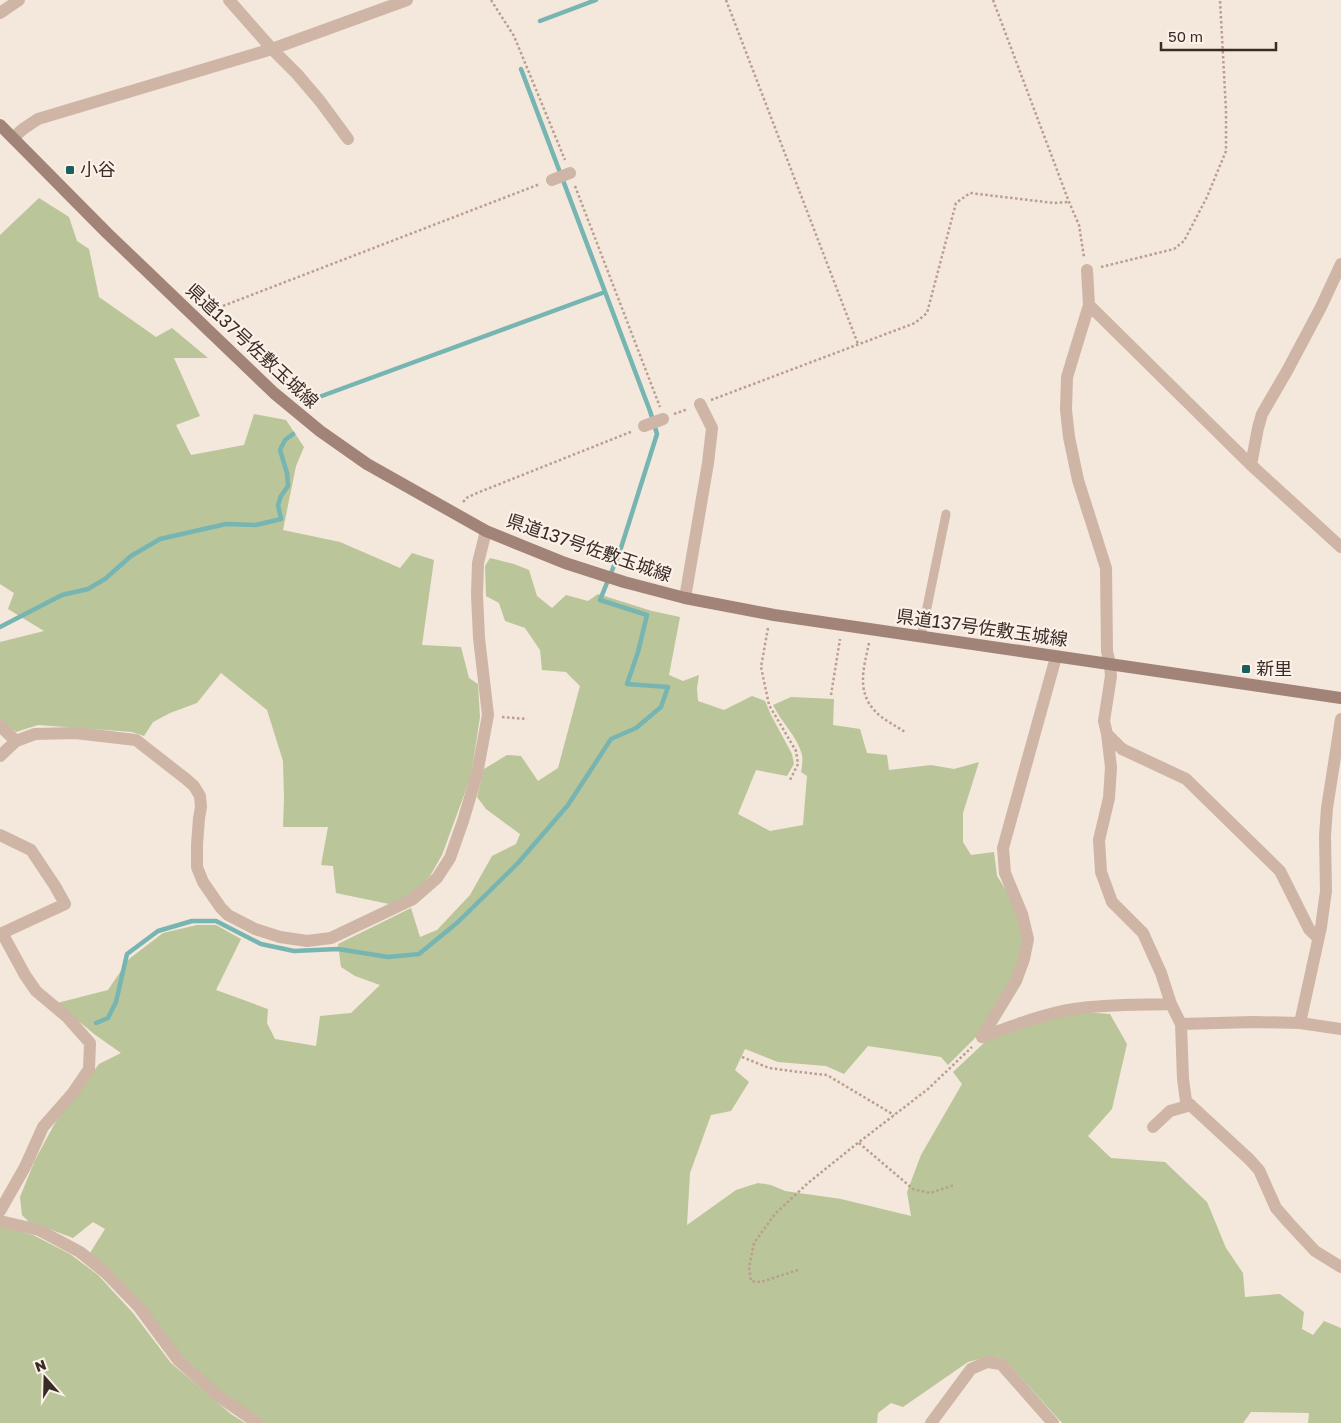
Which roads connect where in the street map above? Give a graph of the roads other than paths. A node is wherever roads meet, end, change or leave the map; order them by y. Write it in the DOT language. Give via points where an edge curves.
graph roads {
  1 [pos="19,0"];
  2 [pos="229,0"];
  3 [pos="407,0"];
  4 [pos="0,13"];
  5 [pos="272,49"];
  6 [pos="0,125"];
  7 [pos="13,138"];
  8 [pos="348,139"];
  9 [pos="569,173"];
  10 [pos="552,180"];
  11 [pos="1341,264"];
  12 [pos="1087,270"];
  13 [pos="1089,305"];
  14 [pos="700,404"];
  15 [pos="663,418"];
  16 [pos="644,426"];
  17 [pos="1251,465"];
  18 [pos="946,514"];
  19 [pos="486,531"];
  20 [pos="1341,547"];
  21 [pos="685,598"];
  22 [pos="921,637"];
  23 [pos="1056,656"];
  24 [pos="1110,665"];
  25 [pos="1341,698"];
  26 [pos="1341,720"];
  27 [pos="0,726"];
  28 [pos="1107,734"];
  29 [pos="16,740"];
  30 [pos="0,756"];
  31 [pos="0,835"];
  32 [pos="1,934"];
  33 [pos="1318,938"];
  34 [pos="1171,1004"];
  35 [pos="1300,1022"];
  36 [pos="1181,1024"];
  37 [pos="1341,1029"];
  38 [pos="1191,1105"];
  39 [pos="1153,1127"];
  40 [pos="0,1211"];
  41 [pos="0,1221"];
  42 [pos="1341,1267"];
  43 [pos="257,1423"];
  44 [pos="931,1423"];
  45 [pos="1054,1423"];
  1 -- 4 [label="street"];
  2 -- 5 [label="street"];
  3 -- 5 [label="street"];
  5 -- 7 [label="street" via="38,119"];
  5 -- 8 [label="street" via="320,101"];
  6 -- 7 [label="main road, 県道137号佐敷玉城線"];
  7 -- 19 [label="main road, 県道137号佐敷玉城線" via="274,393 367,464"];
  9 -- 10 [label="street"];
  11 -- 17 [label="street" via="1262,414"];
  12 -- 13 [label="street"];
  13 -- 17 [label="street"];
  13 -- 24 [label="street" via="1067,377 1066,410 1078,480 1106,568"];
  14 -- 21 [label="street" via="712,428"];
  15 -- 16 [label="street"];
  17 -- 20 [label="street"];
  18 -- 22 [label="lane"];
  19 -- 21 [label="main road, 県道137号佐敷玉城線" via="600,574"];
  19 -- 29 [label="street" via="478,563 477,596 488,715 476,774 450,858 437,878 413,900 331,938 307,941 280,937 255,929 221,908 202,882 197,867 200,796 186,778 136,740 75,733 35,734"];
  21 -- 22 [label="main road, 県道137号佐敷玉城線"];
  22 -- 23 [label="main road, 県道137号佐敷玉城線"];
  23 -- 24 [label="main road, 県道137号佐敷玉城線"];
  23 -- 34 [label="street" via="1003,848 1005,873 1022,914 1028,939 1016,981 982,1037 1036,1018 1075,1009"];
  24 -- 25 [label="main road, 県道137号佐敷玉城線"];
  24 -- 28 [label="street" via="1104,721"];
  26 -- 33 [label="street" via="1327,808 1326,892"];
  27 -- 29 [label="street"];
  28 -- 33 [label="street" via="1122,749 1186,779 1200,792 1280,871 1309,930"];
  28 -- 34 [label="street" via="1111,767 1109,798 1099,840 1101,872 1112,902 1143,932"];
  29 -- 30 [label="street"];
  31 -- 32 [label="street" via="31,850 65,904"];
  32 -- 40 [label="street" via="36,991 67,1017 90,1043 89,1069 43,1127"];
  33 -- 35 [label="street"];
  34 -- 36 [label="street"];
  35 -- 36 [label="street"];
  35 -- 37 [label="street"];
  36 -- 38 [label="street" via="1183,1079 1186,1101"];
  38 -- 39 [label="street" via="1170,1111"];
  38 -- 42 [label="street" via="1259,1170 1276,1208 1289,1223 1315,1251"];
  41 -- 43 [label="street" via="39,1230 80,1252 138,1306 178,1360 217,1396"];
  44 -- 45 [label="street" via="971,1369 987,1362 1001,1364"];
}
